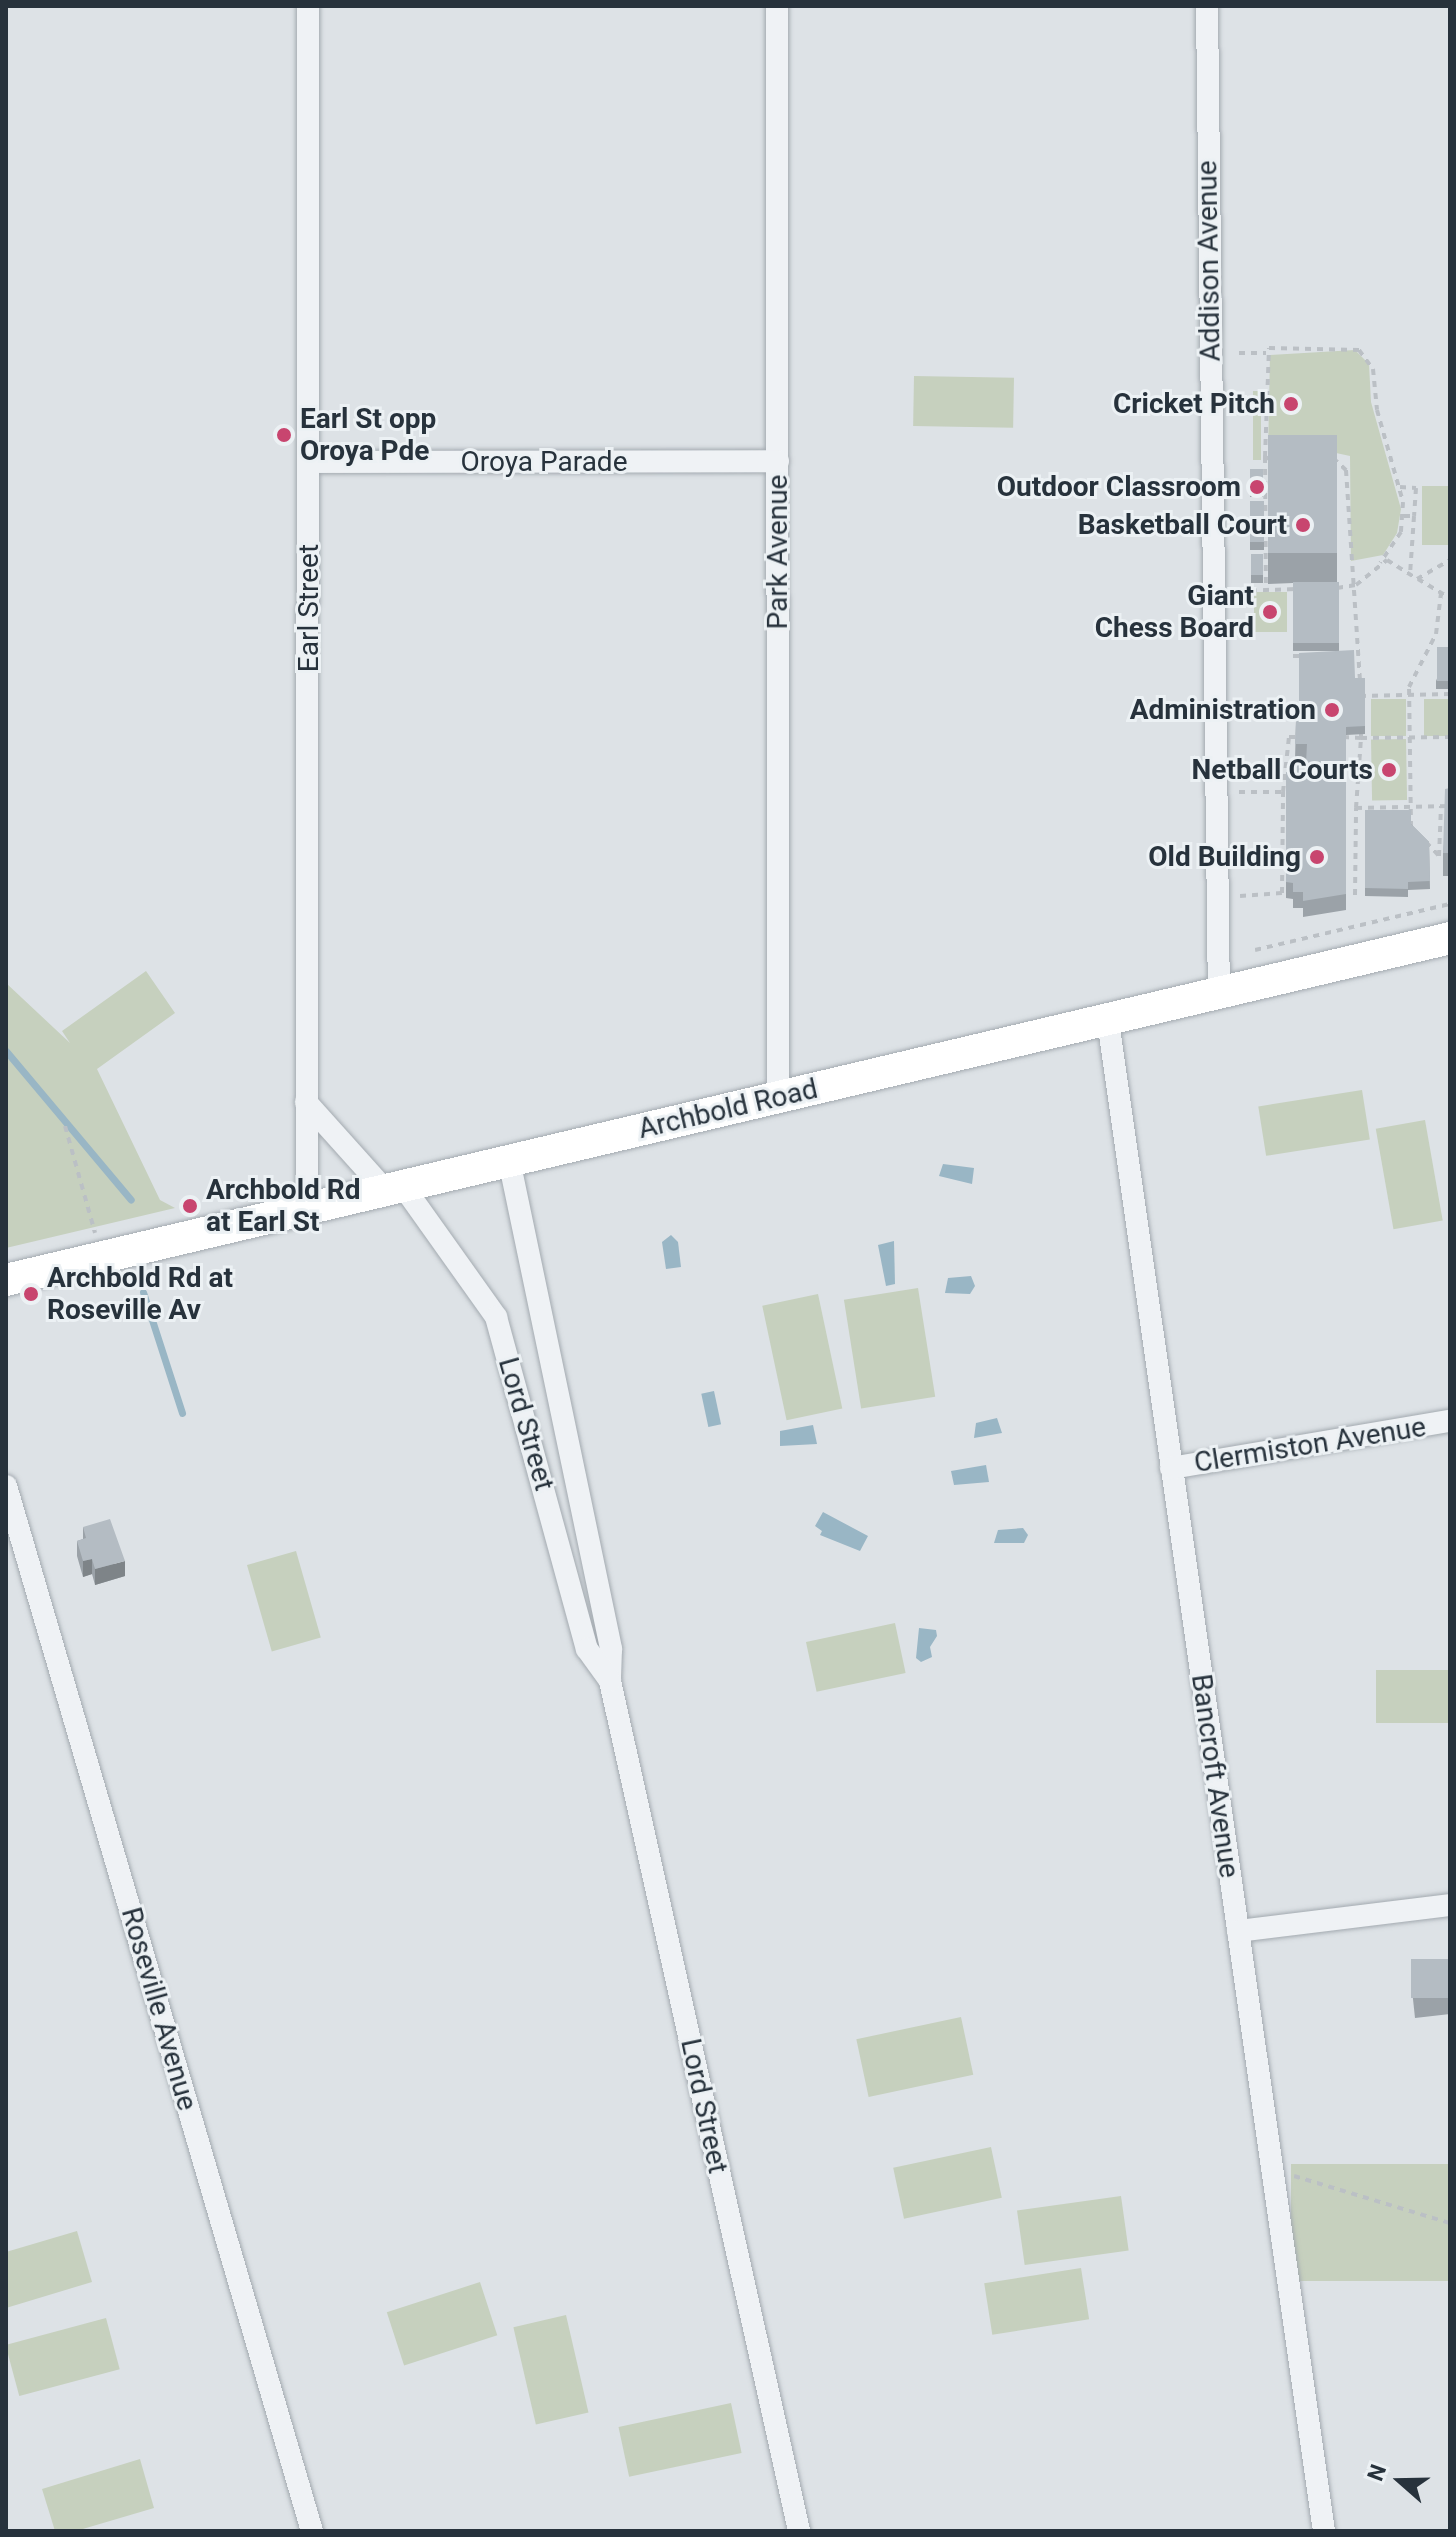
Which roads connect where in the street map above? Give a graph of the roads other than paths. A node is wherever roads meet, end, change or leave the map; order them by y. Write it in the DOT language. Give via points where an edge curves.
graph roads {
  1 [pos="308,6"];
  2 [pos="777,6"];
  3 [pos="1207,6"];
  4 [pos="778,461"];
  5 [pos="310,462"];
  6 [pos="1450,938"];
  7 [pos="1219,996"];
  8 [pos="1108,1021"];
  9 [pos="778,1098"];
  10 [pos="306,1102"];
  11 [pos="509,1160"];
  12 [pos="394,1188"];
  13 [pos="307,1209"];
  14 [pos="6,1280"];
  15 [pos="1450,1421"];
  16 [pos="1171,1468"];
  17 [pos="6,1486"];
  18 [pos="610,1681"];
  19 [pos="1450,1905"];
  20 [pos="1238,1931"];
  21 [pos="312,2531"];
  22 [pos="799,2531"];
  23 [pos="1324,2531"];
  1 -- 5 [label="street, Earl Street"];
  2 -- 4 [label="street, Park Avenue"];
  3 -- 7 [label="street, Addison Avenue"];
  4 -- 5 [label="street, Oroya Parade"];
  4 -- 9 [label="street, Park Avenue"];
  5 -- 10 [label="street, Earl Street"];
  6 -- 7 [label="main road, Archbold Road"];
  7 -- 8 [label="main road, Archbold Road"];
  8 -- 9 [label="main road, Archbold Road"];
  8 -- 16 [label="street, Bancroft Avenue"];
  9 -- 11 [label="main road, Archbold Road"];
  10 -- 12 [label="street, Lord Street"];
  10 -- 13 [label="street, Earl Street"];
  11 -- 12 [label="main road, Archbold Road"];
  11 -- 18 [label="street, Lord Street" via="611,1649"];
  12 -- 13 [label="main road, Archbold Road"];
  12 -- 18 [label="street, Lord Street" via="496,1317 587,1649"];
  13 -- 14 [label="main road, Archbold Road"];
  15 -- 16 [label="street, Clermiston Avenue"];
  16 -- 20 [label="street, Bancroft Avenue"];
  17 -- 21 [label="street, Roseville Avenue"];
  18 -- 22 [label="street, Lord Street"];
  19 -- 20 [label="street"];
  20 -- 23 [label="street, Bancroft Avenue"];
}
